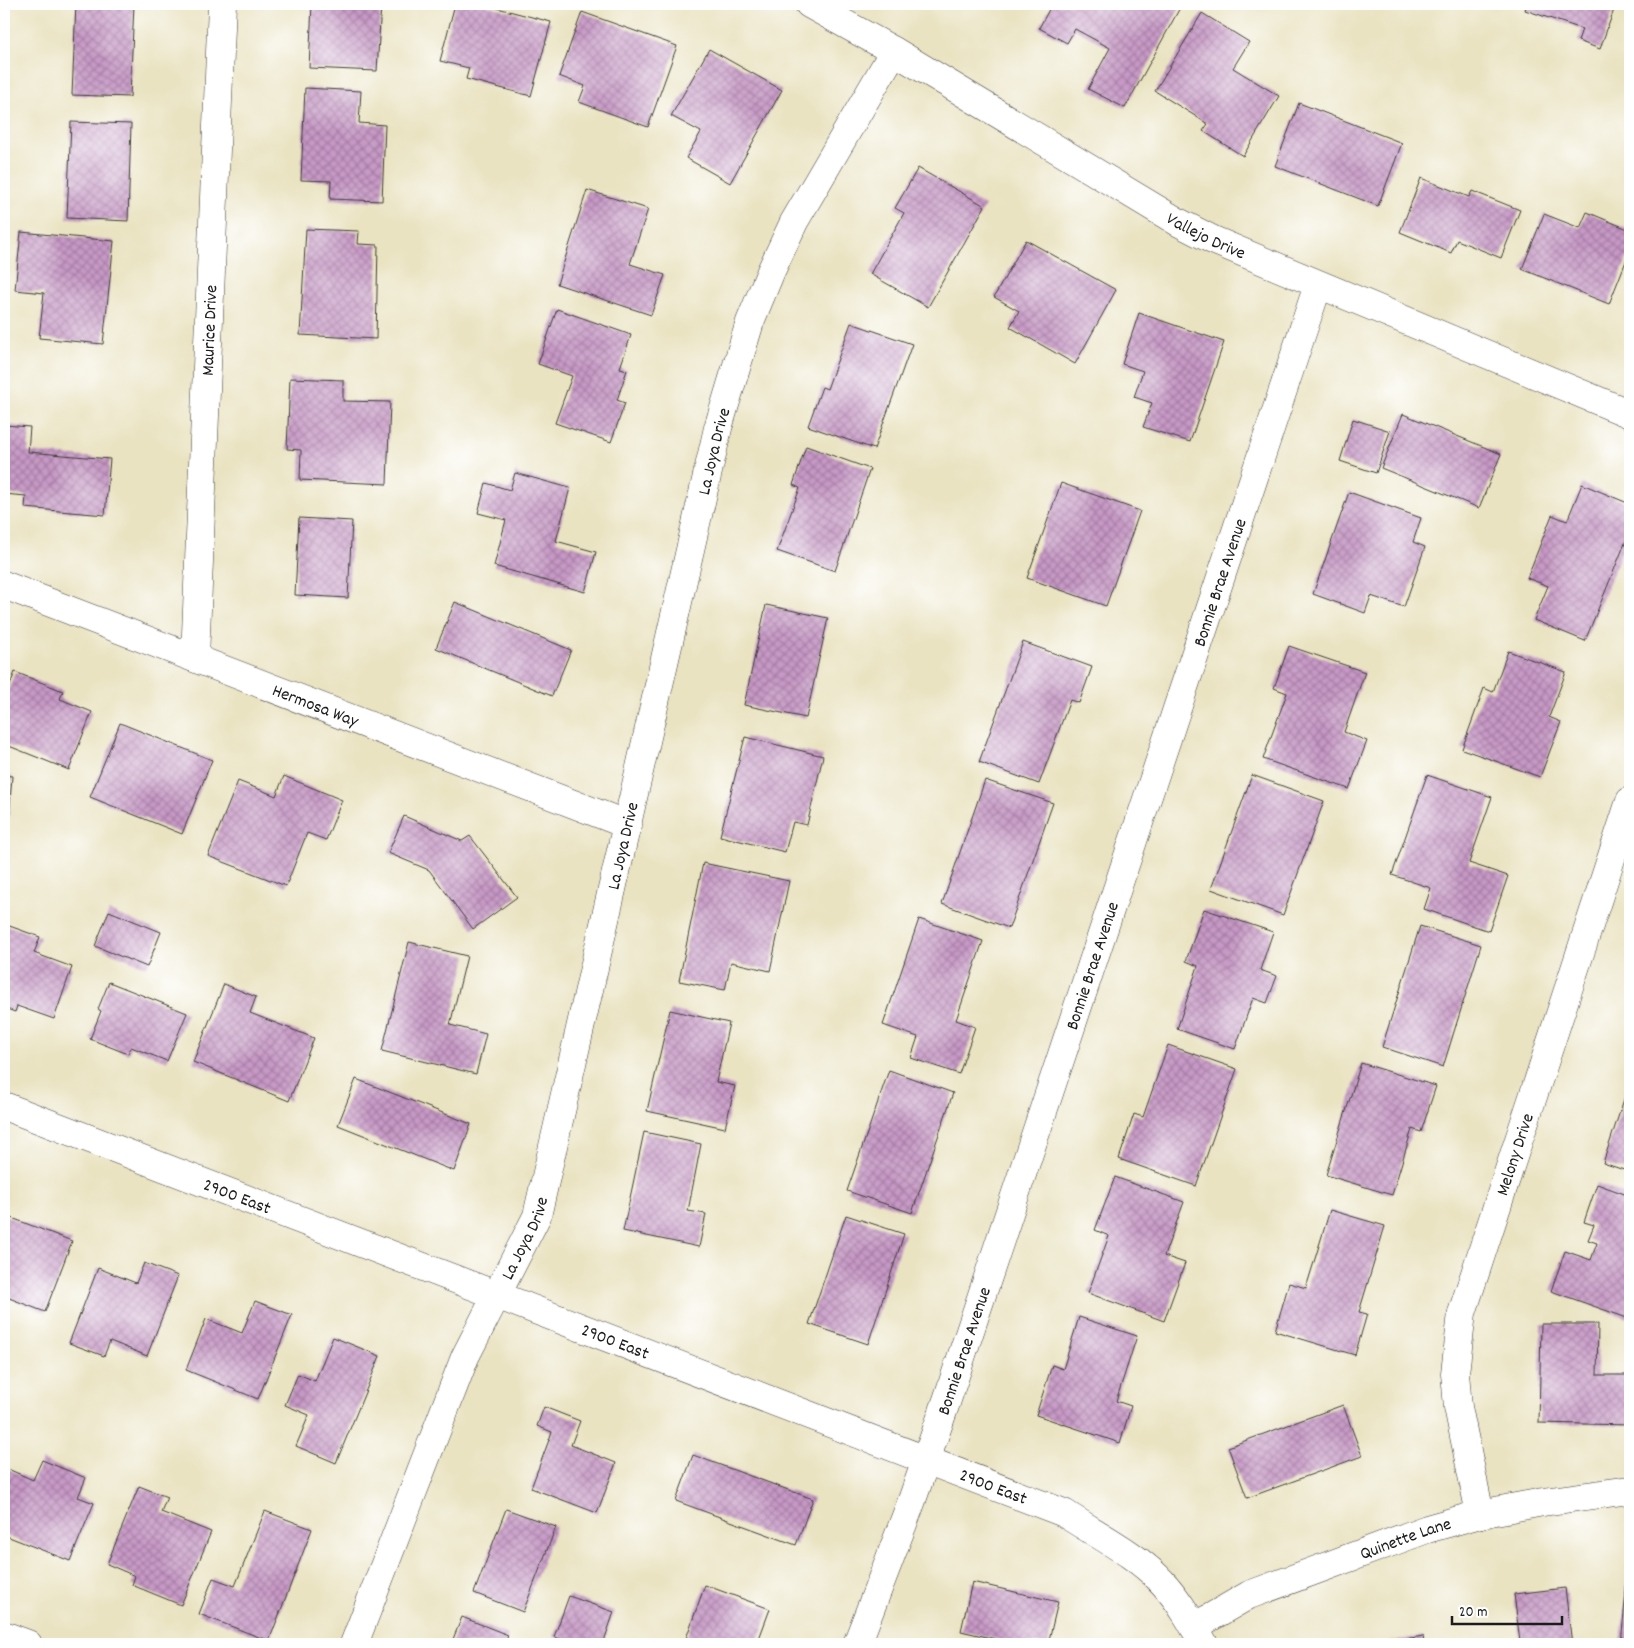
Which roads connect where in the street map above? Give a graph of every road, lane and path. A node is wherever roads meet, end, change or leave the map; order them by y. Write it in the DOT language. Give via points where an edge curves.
graph roads {
  1 [pos="222,4"];
  2 [pos="809,4"];
  3 [pos="894,51"];
  4 [pos="1318,285"];
  5 [pos="1630,414"];
  6 [pos="4,585"];
  7 [pos="195,658"];
  8 [pos="1630,801"];
  9 [pos="628,825"];
  10 [pos="4,1106"];
  11 [pos="497,1295"];
  12 [pos="926,1460"];
  13 [pos="1630,1490"];
  14 [pos="1480,1514"];
  15 [pos="4,1635"];
  16 [pos="1199,1636"];
  17 [pos="28,1644"];
  18 [pos="354,1644"];
  19 [pos="857,1644"];
  1 -- 7 [label="street, Maurice Drive"];
  2 -- 3 [label="street, Vallejo Drive"];
  3 -- 4 [label="street, Vallejo Drive" via="1178,222"];
  3 -- 9 [label="street, La Joya Drive" via="794,222 750,322 718,428"];
  4 -- 5 [label="street, Vallejo Drive"];
  4 -- 12 [label="street, Bonnie Brae Avenue"];
  6 -- 7 [label="street, Hermosa Way"];
  7 -- 9 [label="street, Hermosa Way"];
  8 -- 14 [label="street, Melony Drive" via="1462,1312 1455,1373 1458,1407"];
  9 -- 11 [label="street, La Joya Drive" via="536,1216"];
  10 -- 11 [label="street, 2900 East"];
  11 -- 12 [label="street, 2900 East"];
  11 -- 18 [label="street, La Joya Drive" via="465,1357"];
  12 -- 16 [label="street, 2900 East" via="1064,1513 1142,1563 1163,1583"];
  12 -- 19 [label="street, Bonnie Brae Avenue"];
  13 -- 14 [label="street, Quinette Lane"];
  14 -- 16 [label="street, Quinette Lane" via="1427,1529 1250,1595"];
  15 -- 17 [label="street"];
}
